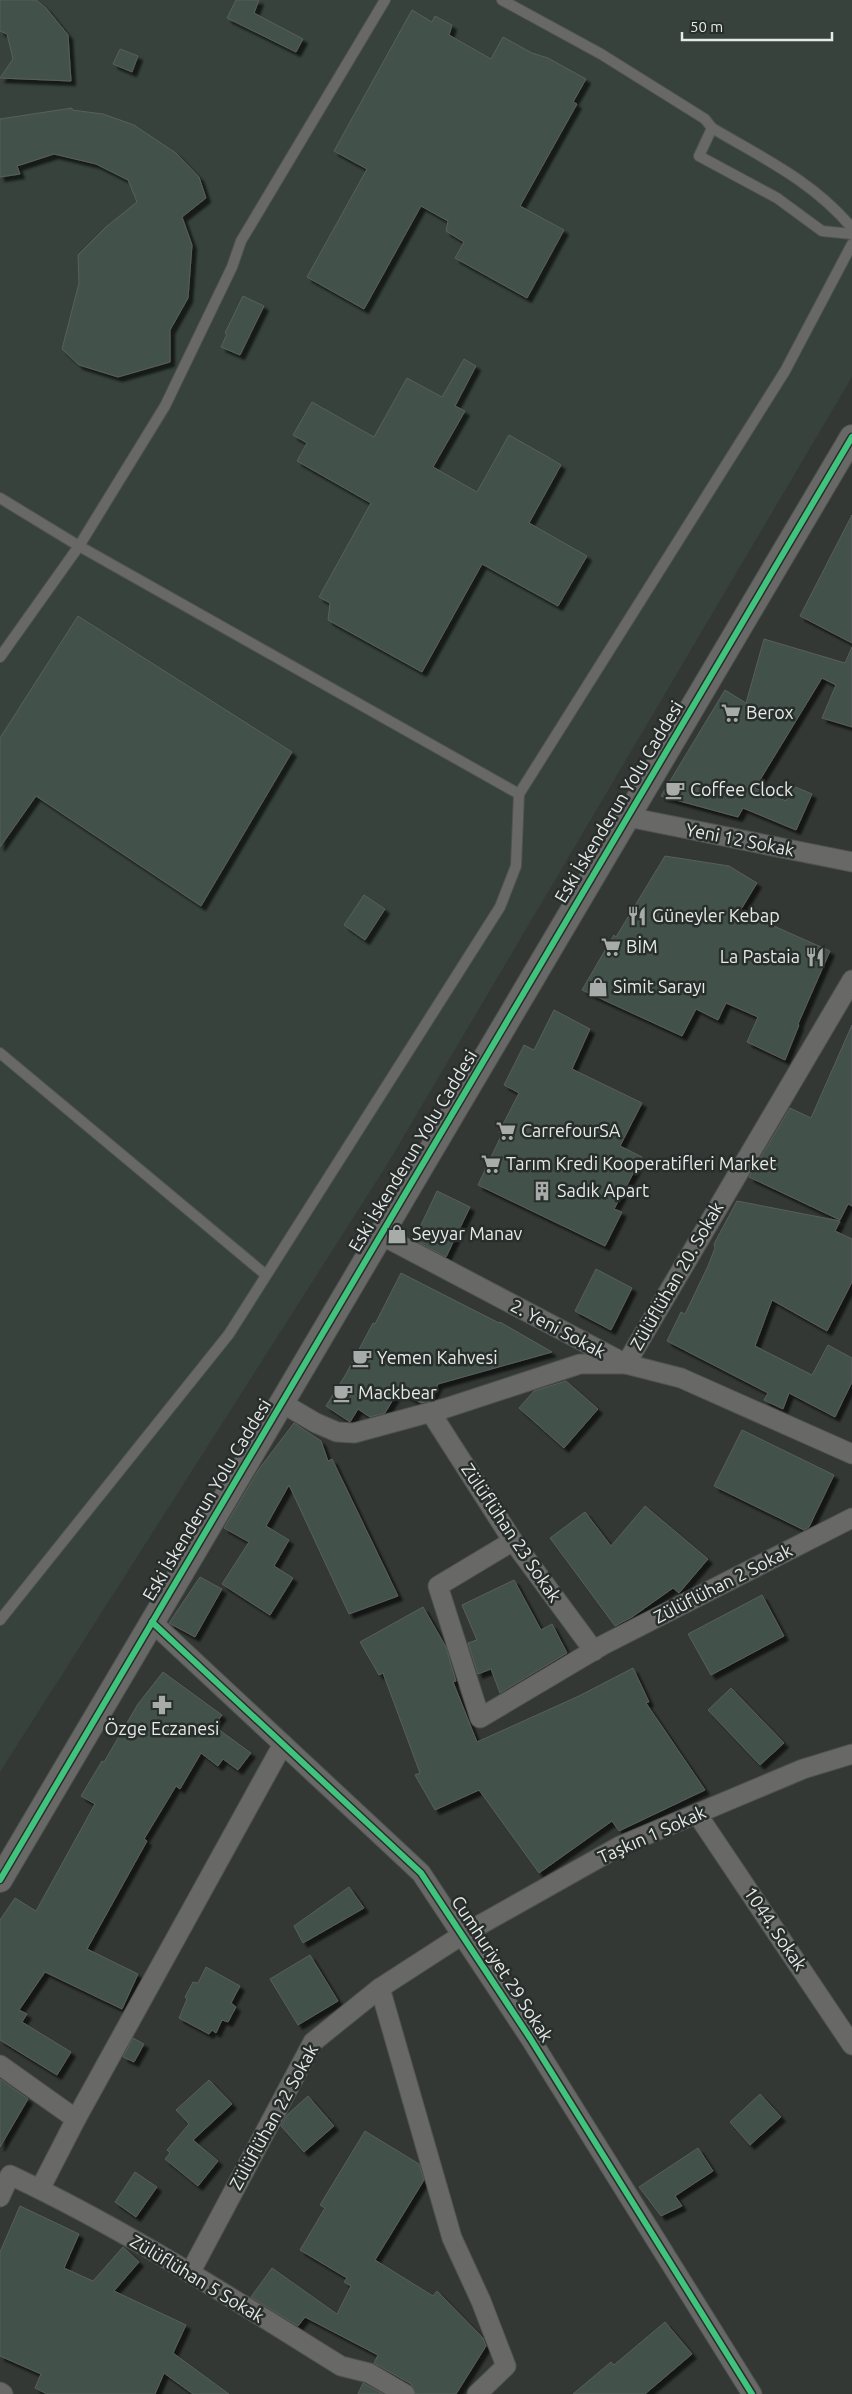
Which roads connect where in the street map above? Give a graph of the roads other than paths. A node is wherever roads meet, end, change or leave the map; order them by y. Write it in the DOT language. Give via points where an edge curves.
graph roads {
  1 [pos="385,0"];
  2 [pos="502,0"];
  3 [pos="712,128"];
  4 [pos="852,228"];
  5 [pos="852,234"];
  6 [pos="852,244"];
  7 [pos="849,451"];
  8 [pos="0,498"];
  9 [pos="79,546"];
  10 [pos="0,657"];
  11 [pos="518,794"];
  12 [pos="628,817"];
  13 [pos="852,862"];
  14 [pos="852,980"];
  15 [pos="0,1053"];
  16 [pos="381,1235"];
  17 [pos="266,1275"];
  18 [pos="626,1364"];
  19 [pos="282,1403"];
  20 [pos="430,1413"];
  21 [pos="852,1454"];
  22 [pos="852,1518"];
  23 [pos="513,1541"];
  24 [pos="0,1620"];
  25 [pos="152,1622"];
  26 [pos="594,1651"];
  27 [pos="283,1744"];
  28 [pos="852,1754"];
  29 [pos="697,1814"];
  30 [pos="0,1880"];
  31 [pos="462,1935"];
  32 [pos="380,1988"];
  33 [pos="852,2045"];
  34 [pos="0,2065"];
  35 [pos="76,2119"];
  36 [pos="40,2189"];
  37 [pos="0,2197"];
  38 [pos="190,2273"];
  39 [pos="405,2394"];
  40 [pos="476,2394"];
  41 [pos="752,2394"];
  1 -- 9 [label="lane" via="241,241 232,267 165,406"];
  2 -- 3 [label="lane" via="609,59 705,119"];
  3 -- 4 [label="lane" via="806,184 834,206"];
  3 -- 5 [label="lane" via="699,156 776,198 822,231"];
  6 -- 11 [label="lane" via="785,371"];
  7 -- 12 [label="street, Eski İskenderun Yolu Caddesi"];
  8 -- 9 [label="lane"];
  9 -- 10 [label="lane"];
  9 -- 11 [label="lane"];
  11 -- 17 [label="lane" via="516,866 500,907"];
  12 -- 13 [label="street, Yeni 12 Sokak"];
  12 -- 16 [label="street, Eski İskenderun Yolu Caddesi"];
  14 -- 18 [label="street, Zülüflühan 20. Sokak"];
  15 -- 17 [label="lane"];
  16 -- 18 [label="street, 2. Yeni Sokak"];
  16 -- 19 [label="street, Eski İskenderun Yolu Caddesi"];
  17 -- 24 [label="lane" via="230,1334"];
  18 -- 20 [label="street, Zülüflühan 20. Sokak" via="580,1364"];
  18 -- 21 [label="street, 2. Yeni Sokak" via="681,1378"];
  19 -- 20 [label="street, Zülüflühan 20. Sokak" via="337,1432 354,1433"];
  19 -- 25 [label="street, Eski İskenderun Yolu Caddesi"];
  20 -- 23 [label="street, Zülüflühan 23 Sokak"];
  22 -- 26 [label="street, Zülüflühan 2 Sokak"];
  23 -- 26 [label="street, Zülüflühan 23 Sokak"];
  23 -- 26 [label="street, Zülüflühan 2 Sokak" via="438,1586 480,1718"];
  25 -- 27 [label="street, Cumhuriyet 29 Sokak"];
  25 -- 30 [label="street, Eski İskenderun Yolu Caddesi"];
  27 -- 31 [label="street, Cumhuriyet 29 Sokak" via="422,1873"];
  27 -- 35 [label="street"];
  28 -- 29 [label="street, Taşkın 1 Sokak" via="804,1769"];
  29 -- 31 [label="street, Taşkın 1 Sokak" via="620,1846"];
  29 -- 33 [label="street, 1044. Sokak"];
  31 -- 32 [label="street, Zülüflühan 22 Sokak"];
  31 -- 41 [label="street, Cumhuriyet 29 Sokak"];
  32 -- 38 [label="street, Zülüflühan 22 Sokak" via="313,2042"];
  32 -- 40 [label="street" via="452,2238 506,2366"];
  34 -- 35 [label="street"];
  35 -- 36 [label="street"];
  36 -- 37 [label="street, Zülüflühan 5 Sokak" via="10,2175"];
  36 -- 38 [label="street, Zülüflühan 5 Sokak"];
  38 -- 39 [label="street, Zülüflühan 5 Sokak" via="341,2366 369,2373"];
}
